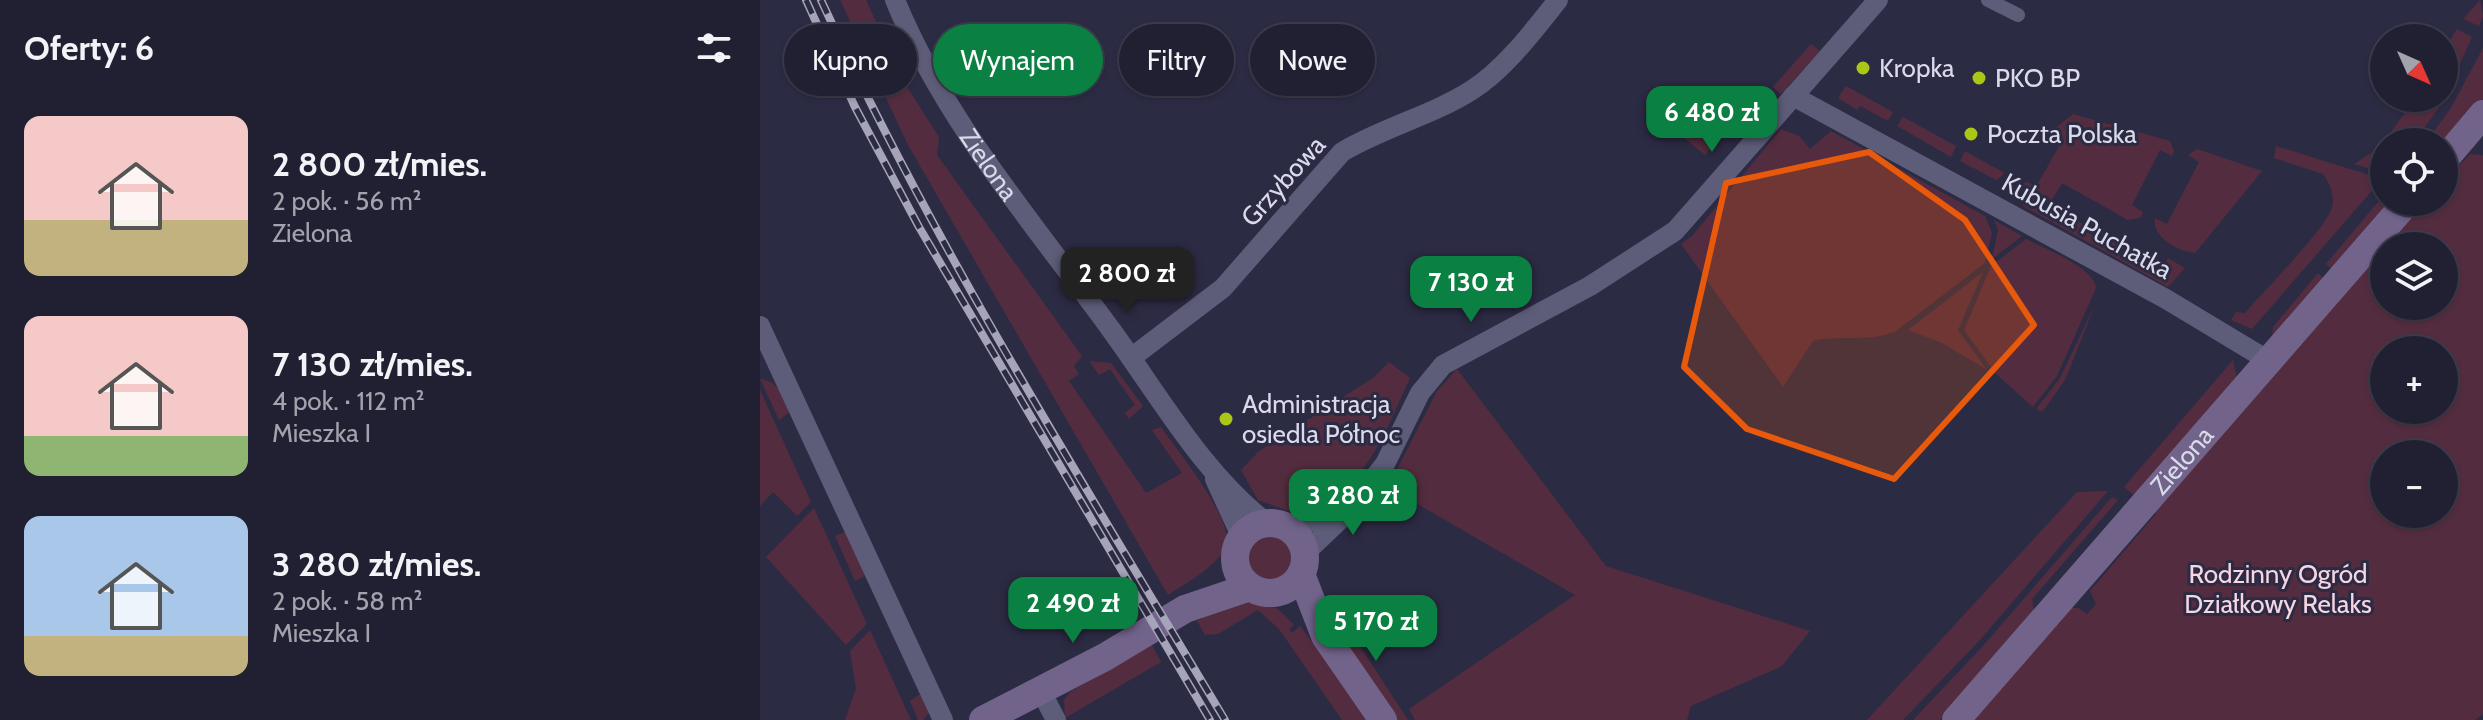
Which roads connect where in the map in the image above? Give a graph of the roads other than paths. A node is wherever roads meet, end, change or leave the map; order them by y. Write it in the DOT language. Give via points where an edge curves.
graph roads {
  1 [pos="895,0"];
  2 [pos="1558,0"];
  3 [pos="1878,0"];
  4 [pos="1988,0"];
  5 [pos="2018,15"];
  6 [pos="1793,96"];
  7 [pos="2478,120"];
  8 [pos="2458,144"];
  9 [pos="2395,216"];
  10 [pos="760,326"];
  11 [pos="1131,358"];
  12 [pos="2269,361"];
  13 [pos="1214,475"];
  14 [pos="1363,490"];
  15 [pos="1279,527"];
  16 [pos="1239,550"];
  17 [pos="1303,564"];
  18 [pos="1263,590"];
  19 [pos="1185,609"];
  20 [pos="1325,636"];
  21 [pos="1041,691"];
  22 [pos="943,720"];
  23 [pos="983,720"];
  24 [pos="1056,720"];
  25 [pos="1383,720"];
  26 [pos="1956,720"];
  1 -- 11 [label="street, Zielona" via="938,88"];
  2 -- 11 [label="street, Grzybowa" via="1480,85 1342,152 1223,288"];
  3 -- 6 [label="street"];
  4 -- 5 [label="street"];
  6 -- 12 [label="street, Kubusia Puchatka" via="2166,299"];
  6 -- 14 [label="street" via="1683,224 1659,243 1443,365 1420,393 1385,464"];
  7 -- 8 [label="main road"];
  9 -- 12 [label="main road, Zielona"];
  10 -- 22 [label="street"];
  11 -- 13 [label="street, Zielona"];
  12 -- 26 [label="main road, Zielona"];
  13 -- 15 [label="street, Zielona"];
  13 -- 16 [label="street, Zielona"];
  14 -- 15 [label="street" via="1319,519"];
  14 -- 17 [label="street"];
  15 -- 16 [label="main road" via="1256,527"];
  15 -- 17 [label="main road" via="1299,540"];
  16 -- 18 [label="main road" via="1242,579"];
  16 -- 19 [label="main road"];
  17 -- 18 [label="main road" via="1292,585"];
  17 -- 20 [label="main road"];
  18 -- 19 [label="main road"];
  18 -- 20 [label="main road"];
  19 -- 21 [label="main road"];
  20 -- 25 [label="main road"];
  21 -- 23 [label="main road"];
  21 -- 24 [label="street"];
}
